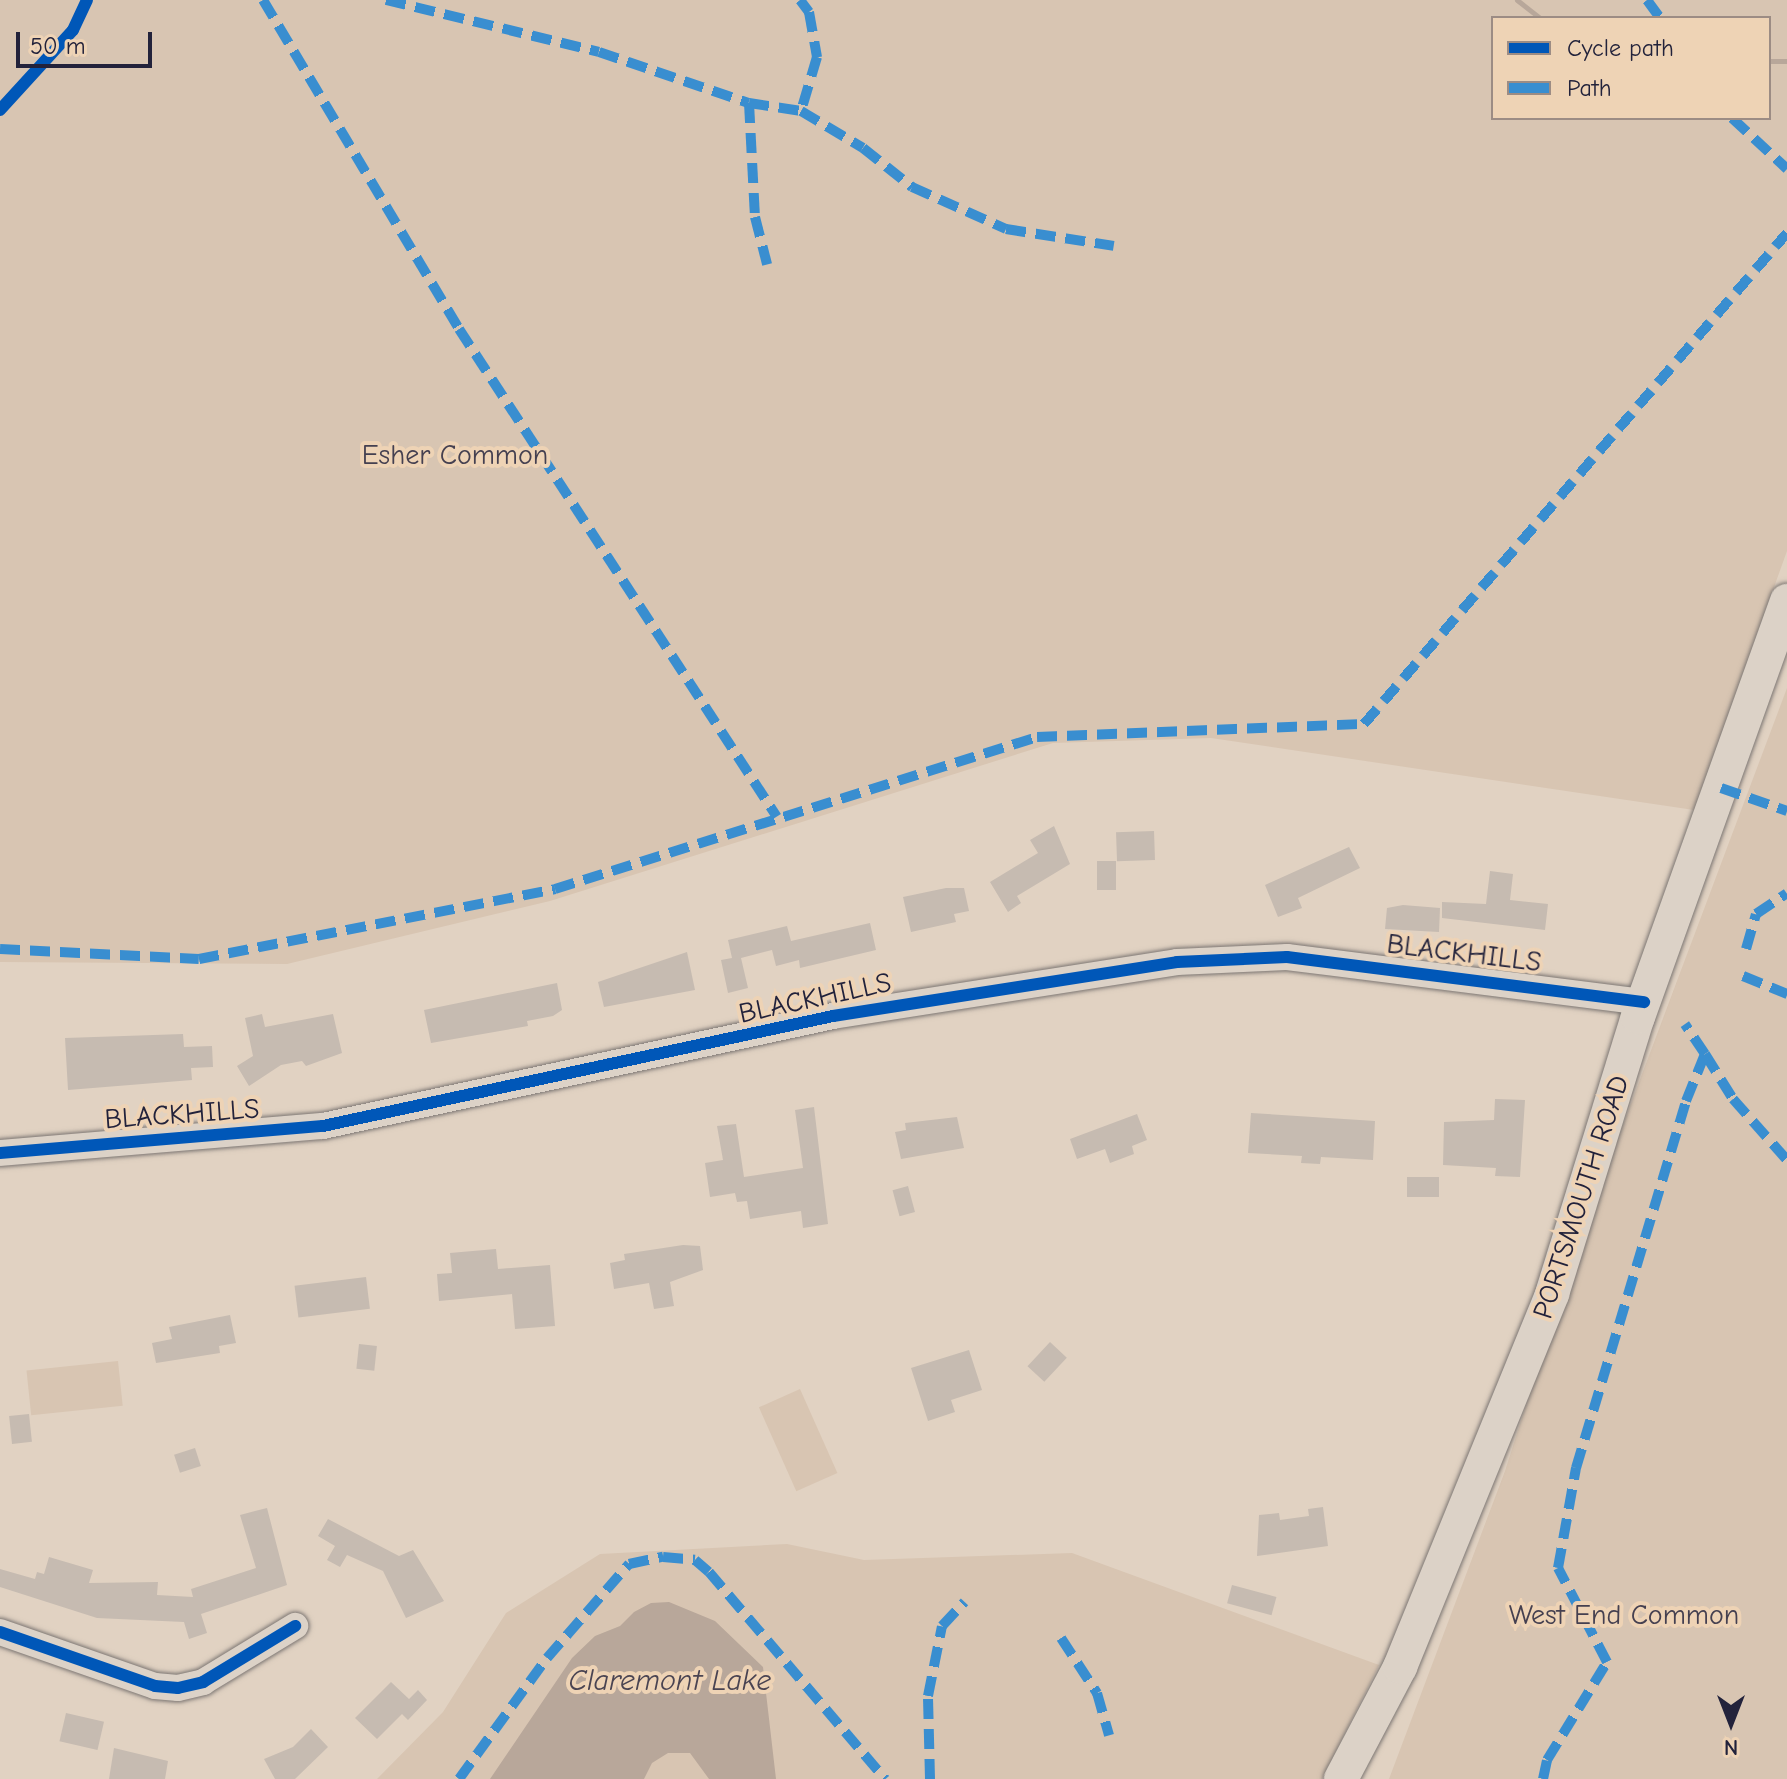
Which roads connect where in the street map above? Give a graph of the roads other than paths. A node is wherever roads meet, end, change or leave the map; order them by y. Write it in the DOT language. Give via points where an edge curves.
graph roads {
  1 [pos="1787,601"];
  2 [pos="1644,1002"];
  3 [pos="0,1153"];
  4 [pos="295,1626"];
  5 [pos="0,1632"];
  6 [pos="1341,1779"];
  1 -- 2 [label="main road, PORTSMOUTH ROAD"];
  2 -- 3 [label="street, BLACKHILLS" via="1287,957 1177,962 833,1016 323,1126"];
  2 -- 6 [label="main road, PORTSMOUTH ROAD" via="1546,1309 1400,1667"];
  4 -- 5 [label="street" via="203,1682 178,1688 155,1686"];
}
